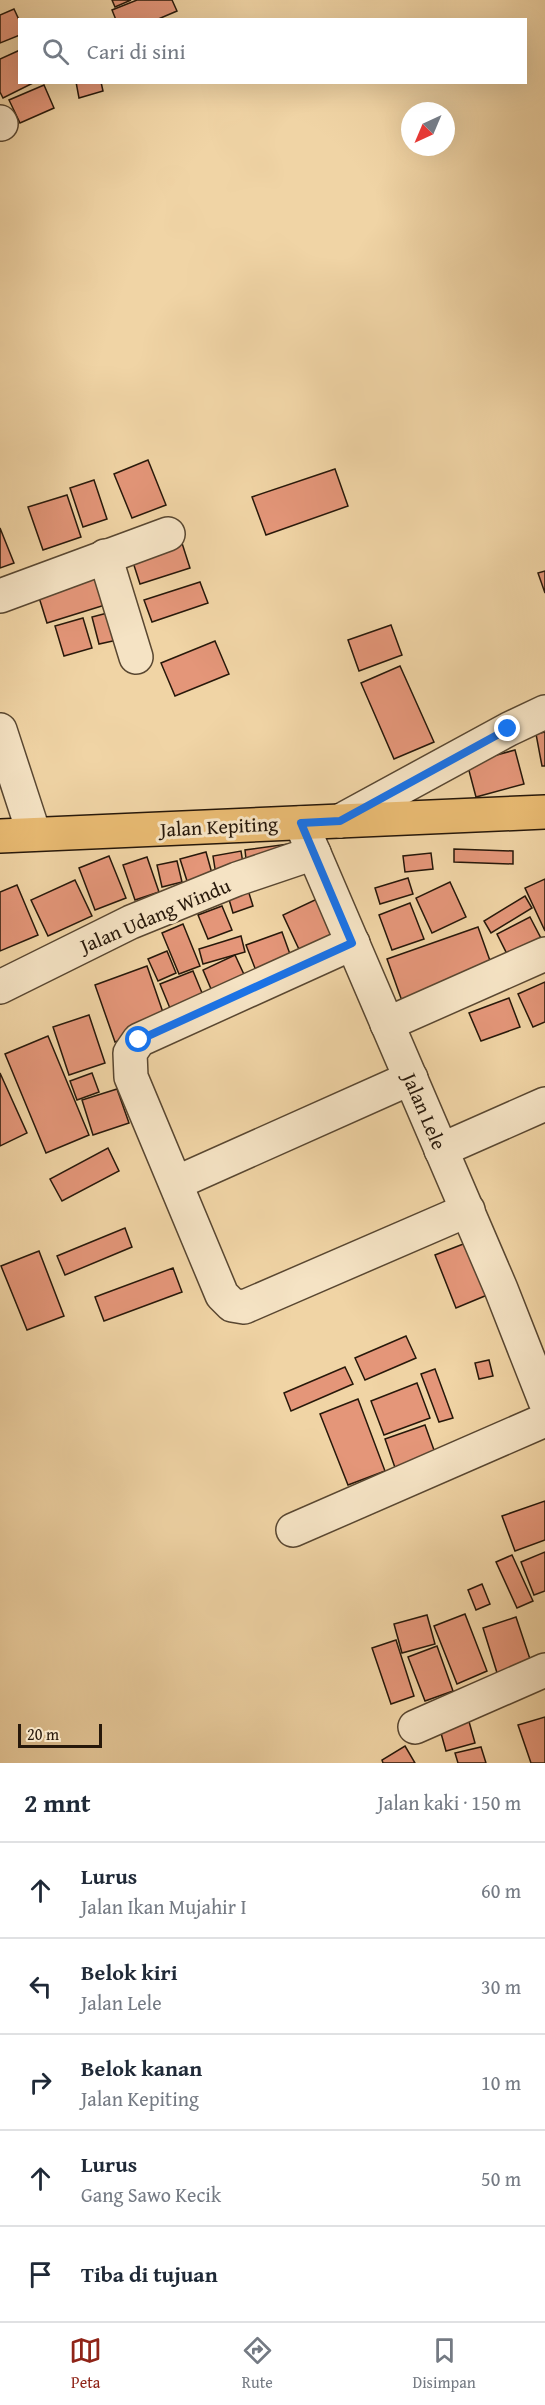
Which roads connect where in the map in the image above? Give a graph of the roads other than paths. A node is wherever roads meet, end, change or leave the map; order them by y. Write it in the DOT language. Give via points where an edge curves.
graph roads {
  1 [pos="168,534"];
  2 [pos="105,556"];
  3 [pos="0,596"];
  4 [pos="136,657"];
  5 [pos="545,712"];
  6 [pos="0,730"];
  7 [pos="545,812"];
  8 [pos="340,821"];
  9 [pos="301,823"];
  10 [pos="34,834"];
  11 [pos="0,836"];
  12 [pos="314,853"];
  13 [pos="352,943"];
  14 [pos="545,954"];
  15 [pos="0,987"];
  16 [pos="387,1024"];
  17 [pos="411,1078"];
  18 [pos="545,1104"];
  19 [pos="441,1150"];
  20 [pos="176,1183"];
  21 [pos="468,1210"];
  22 [pos="539,1367"];
  23 [pos="545,1401"];
  24 [pos="545,1420"];
  25 [pos="293,1530"];
  26 [pos="545,1670"];
  27 [pos="415,1726"];
  1 -- 2 [label="street"];
  2 -- 3 [label="street"];
  2 -- 4 [label="street"];
  5 -- 8 [label="street"];
  6 -- 10 [label="street"];
  7 -- 8 [label="main road, Jalan Kepiting"];
  8 -- 9 [label="main road, Jalan Kepiting"];
  9 -- 10 [label="main road, Jalan Kepiting"];
  9 -- 12 [label="street, Jalan Lele"];
  10 -- 11 [label="main road, Jalan Kepiting"];
  12 -- 13 [label="street, Jalan Lele"];
  12 -- 15 [label="street, Jalan Udang Windu" via="131,922"];
  13 -- 16 [label="street, Jalan Lele"];
  13 -- 20 [label="street" via="139,1040 130,1053 131,1077"];
  14 -- 16 [label="street"];
  16 -- 17 [label="street, Jalan Lele"];
  17 -- 19 [label="street, Jalan Lele"];
  17 -- 20 [label="street"];
  18 -- 19 [label="street"];
  19 -- 21 [label="street, Jalan Lele"];
  20 -- 21 [label="street" via="222,1295 232,1305 244,1307"];
  21 -- 22 [label="street, Jalan Lele"];
  22 -- 23 [label="street, Jalan Lele"];
  24 -- 25 [label="street"];
  26 -- 27 [label="street"];
}
